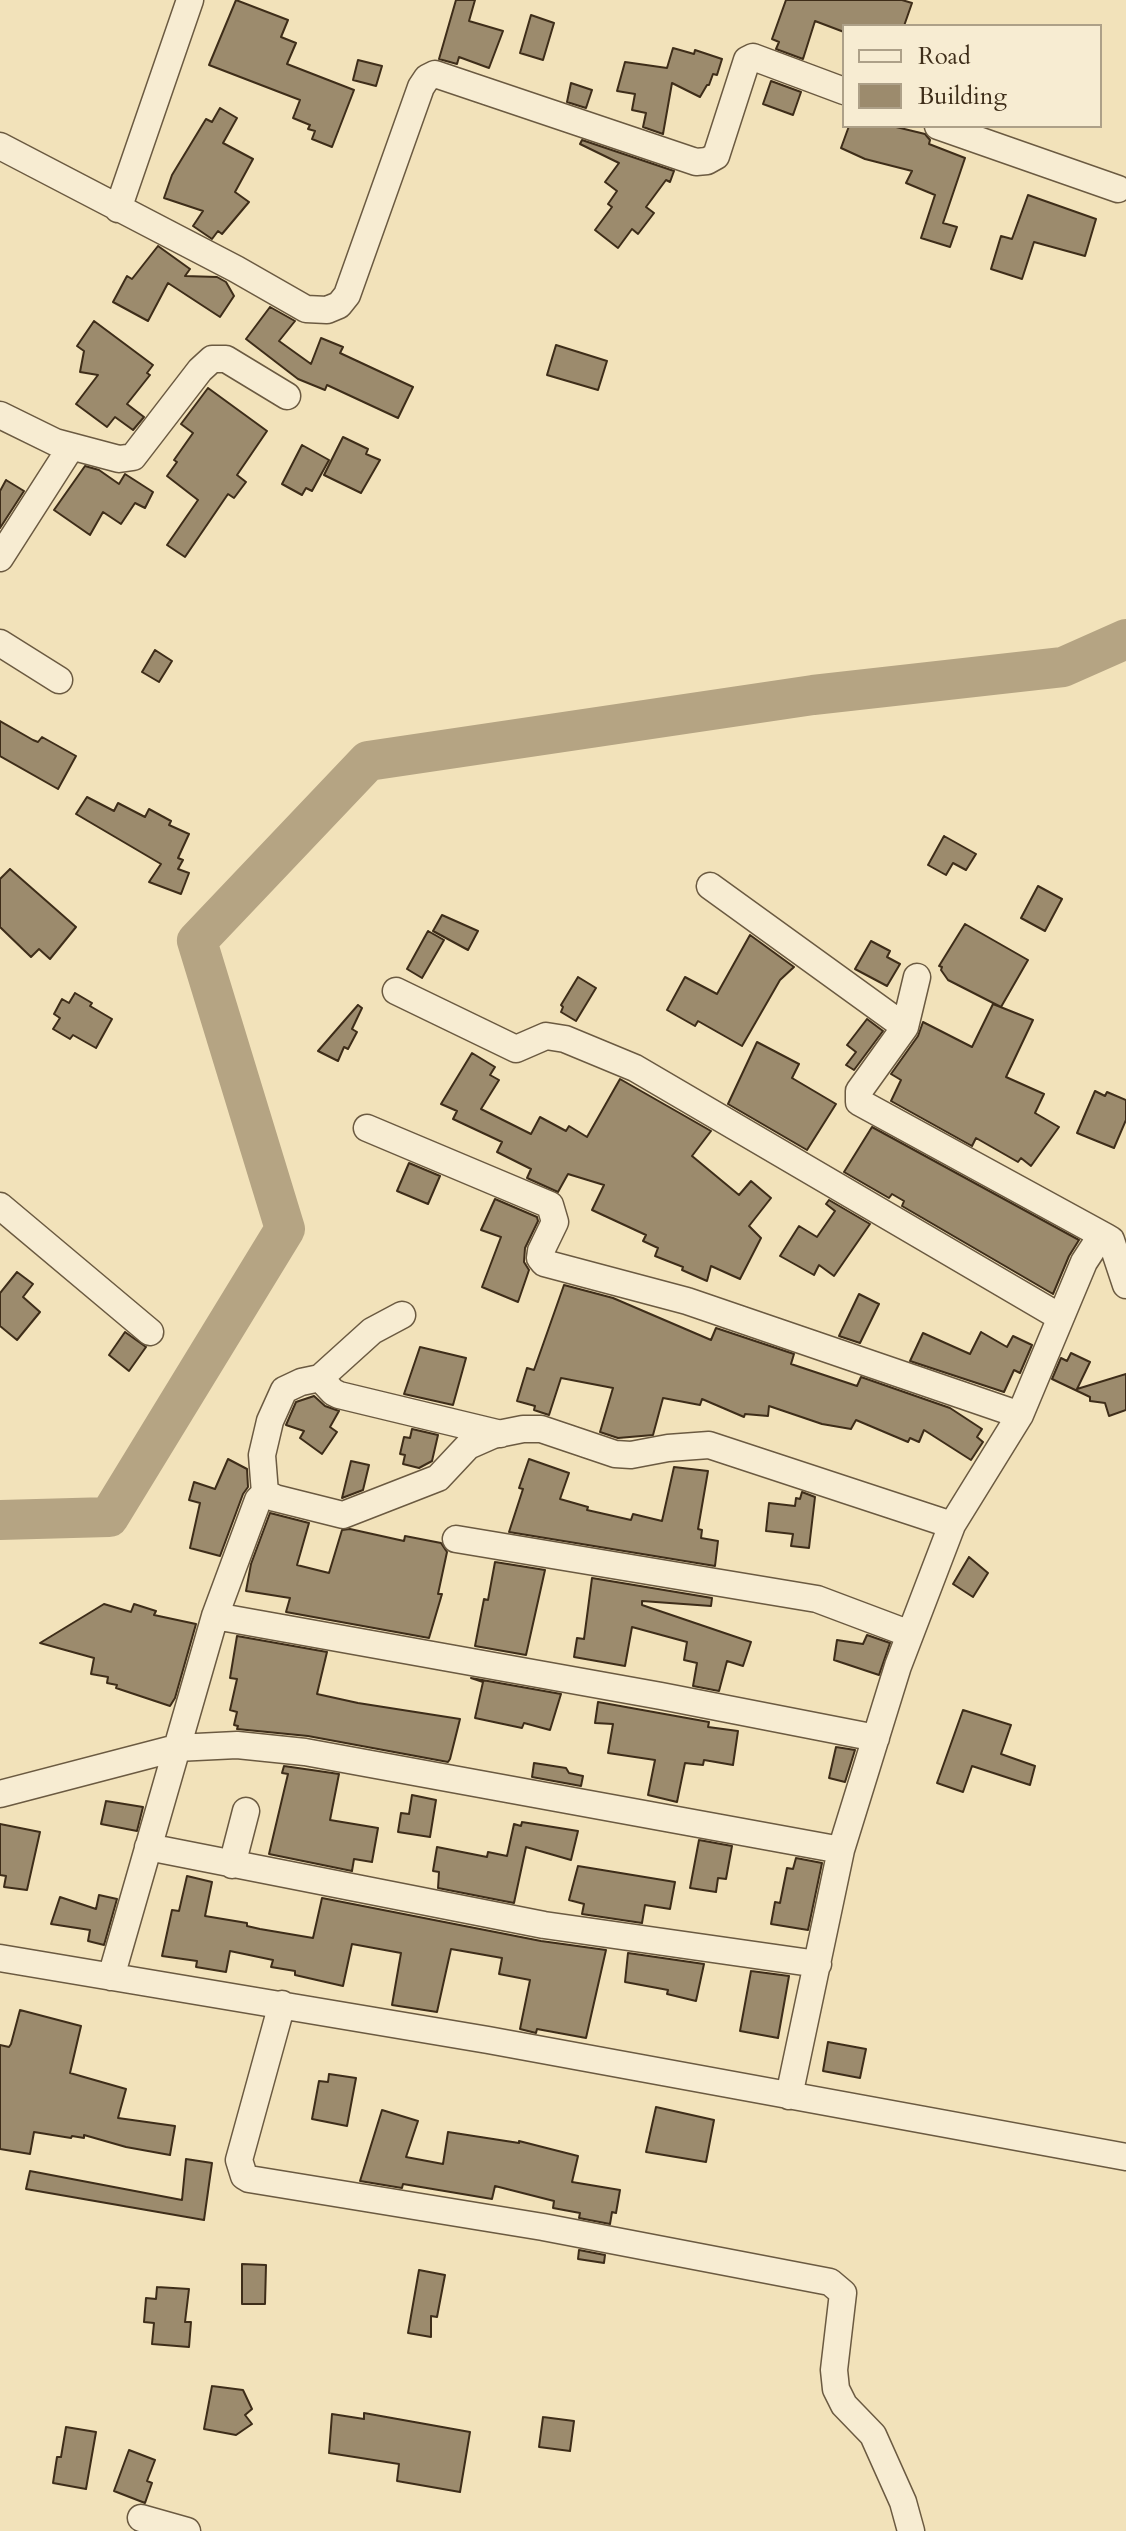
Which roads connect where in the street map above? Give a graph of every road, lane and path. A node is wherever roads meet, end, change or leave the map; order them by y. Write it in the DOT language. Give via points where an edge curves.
graph roads {
  1 [pos="190,0"];
  2 [pos="842,90"];
  3 [pos="944,128"];
  4 [pos="0,146"];
  5 [pos="1118,189"];
  6 [pos="118,209"];
  7 [pos="287,396"];
  8 [pos="0,415"];
  9 [pos="71,447"];
  10 [pos="0,558"];
  11 [pos="0,643"];
  12 [pos="59,680"];
  13 [pos="710,886"];
  14 [pos="917,977"];
  15 [pos="396,991"];
  16 [pos="905,1027"];
  17 [pos="367,1128"];
  18 [pos="0,1206"];
  19 [pos="1106,1237"];
  20 [pos="1126,1285"];
  21 [pos="402,1315"];
  22 [pos="1060,1317"];
  23 [pos="150,1332"];
  24 [pos="320,1378"];
  25 [pos="1020,1415"];
  26 [pos="501,1434"];
  27 [pos="265,1493"];
  28 [pos="952,1525"];
  29 [pos="456,1539"];
  30 [pos="215,1616"];
  31 [pos="910,1634"];
  32 [pos="876,1738"];
  33 [pos="176,1748"];
  34 [pos="0,1794"];
  35 [pos="246,1811"];
  36 [pos="148,1847"];
  37 [pos="841,1850"];
  38 [pos="232,1865"];
  39 [pos="0,1958"];
  40 [pos="818,1964"];
  41 [pos="111,1977"];
  42 [pos="282,2004"];
  43 [pos="789,2096"];
  44 [pos="1126,2157"];
  45 [pos="141,2518"];
  46 [pos="187,2531"];
  47 [pos="911,2531"];
  1 -- 6 [label="street"];
  2 -- 6 [label="street" via="753,57 747,60 716,156 696,162 435,74 421,87 347,295 327,310 306,309"];
  3 -- 5 [label="street"];
  4 -- 6 [label="street"];
  7 -- 9 [label="street" via="226,359 212,359 133,457 106,457"];
  8 -- 9 [label="street"];
  9 -- 10 [label="street"];
  11 -- 12 [label="street"];
  13 -- 16 [label="street"];
  14 -- 16 [label="street"];
  15 -- 22 [label="street" via="516,1049 546,1036 565,1039 635,1068"];
  16 -- 19 [label="street" via="859,1091 859,1102"];
  17 -- 25 [label="street" via="550,1205 555,1222 541,1251 544,1263 687,1301"];
  18 -- 23 [label="street"];
  19 -- 20 [label="street"];
  19 -- 22 [label="street" via="1088,1253"];
  21 -- 24 [label="street" via="372,1331"];
  22 -- 25 [label="street"];
  24 -- 26 [label="street" via="339,1395"];
  24 -- 27 [label="street" via="289,1386 279,1397 262,1455"];
  25 -- 28 [label="street"];
  26 -- 27 [label="street" via="468,1446 438,1478 343,1515"];
  26 -- 28 [label="street" via="541,1429 631,1455 709,1445"];
  27 -- 30 [label="street"];
  28 -- 31 [label="street"];
  29 -- 31 [label="street" via="817,1599"];
  30 -- 32 [label="street"];
  30 -- 33 [label="street"];
  31 -- 32 [label="street"];
  32 -- 37 [label="street"];
  33 -- 34 [label="street"];
  33 -- 36 [label="street"];
  33 -- 37 [label="street" via="237,1745 305,1752"];
  35 -- 38 [label="street"];
  36 -- 38 [label="street"];
  36 -- 41 [label="street"];
  37 -- 40 [label="street"];
  38 -- 40 [label="street" via="544,1925"];
  39 -- 41 [label="street"];
  40 -- 43 [label="street"];
  41 -- 42 [label="street"];
  42 -- 43 [label="street"];
  42 -- 47 [label="street" via="239,2160 244,2176 830,2282 843,2293 836,2389 873,2435"];
  43 -- 44 [label="street"];
  45 -- 46 [label="street"];
}
